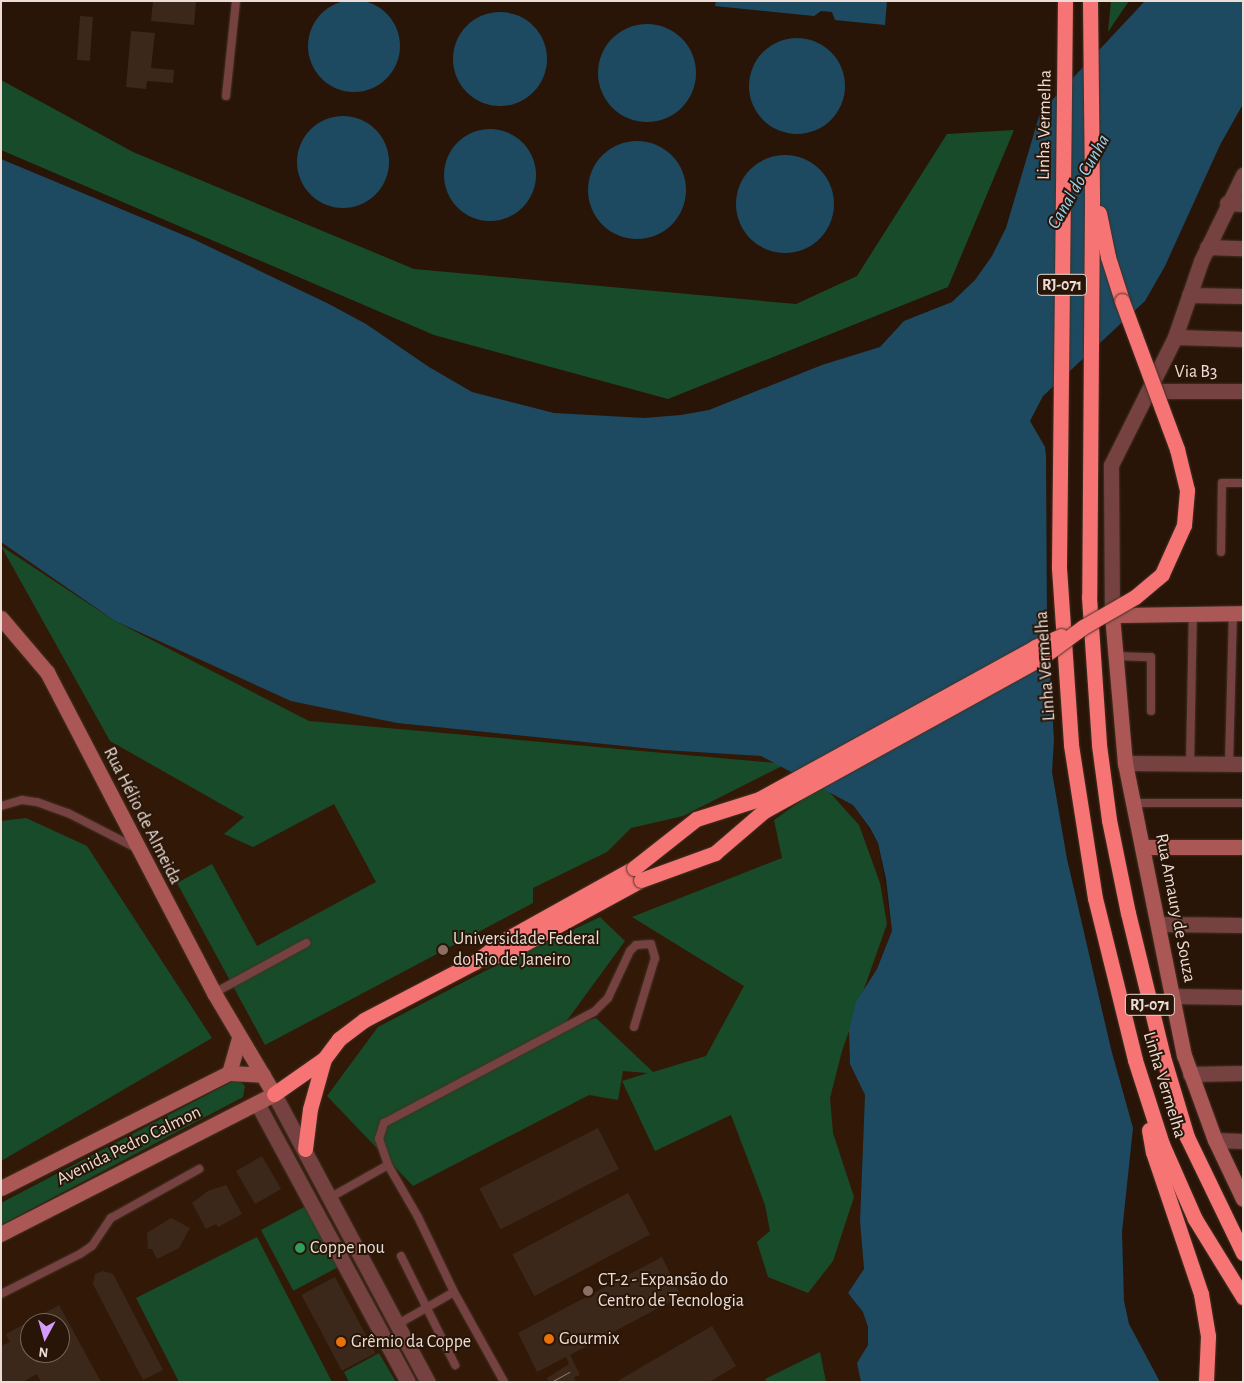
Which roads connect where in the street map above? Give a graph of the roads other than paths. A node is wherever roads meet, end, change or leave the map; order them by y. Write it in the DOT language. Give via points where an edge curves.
graph roads {
  1 [pos="236,1"];
  2 [pos="1065,1"];
  3 [pos="1090,1"];
  4 [pos="226,96"];
  5 [pos="1092,158"];
  6 [pos="1243,175"];
  7 [pos="1227,203"];
  8 [pos="1243,204"];
  9 [pos="1207,247"];
  10 [pos="1243,248"];
  11 [pos="1190,295"];
  12 [pos="1243,296"];
  13 [pos="1174,337"];
  14 [pos="1243,339"];
  15 [pos="1149,391"];
  16 [pos="1243,391"];
  17 [pos="1243,483"];
  18 [pos="1222,552"];
  19 [pos="1193,613"];
  20 [pos="1238,613"];
  21 [pos="1112,615"];
  22 [pos="1,618"];
  23 [pos="1083,627"];
  24 [pos="1114,656"];
  25 [pos="1151,711"];
  26 [pos="1125,763"];
  27 [pos="1190,764"];
  28 [pos="1236,764"];
  29 [pos="1134,803"];
  30 [pos="1243,803"];
  31 [pos="1,806"];
  32 [pos="1144,847"];
  33 [pos="1243,847"];
  34 [pos="136,848"];
  35 [pos="578,907"];
  36 [pos="1160,924"];
  37 [pos="1243,925"];
  38 [pos="306,943"];
  39 [pos="214,993"];
  40 [pos="1174,996"];
  41 [pos="1243,997"];
  42 [pos="634,1027"];
  43 [pos="239,1038"];
  44 [pos="324,1059"];
  45 [pos="1135,1060"];
  46 [pos="229,1072"];
  47 [pos="1243,1073"];
  48 [pos="1190,1074"];
  49 [pos="264,1075"];
  50 [pos="274,1094"];
  51 [pos="257,1103"];
  52 [pos="1214,1140"];
  53 [pos="1243,1141"];
  54 [pos="305,1149"];
  55 [pos="388,1166"];
  56 [pos="199,1169"];
  57 [pos="1,1188"];
  58 [pos="331,1197"];
  59 [pos="1243,1198"];
  60 [pos="1,1234"];
  61 [pos="1243,1253"];
  62 [pos="402,1256"];
  63 [pos="454,1292"];
  64 [pos="1,1294"];
  65 [pos="1243,1297"];
  66 [pos="426,1308"];
  67 [pos="398,1324"];
  68 [pos="455,1365"];
  69 [pos="1207,1380"];
  70 [pos="408,1382"];
  71 [pos="428,1382"];
  72 [pos="504,1382"];
  1 -- 4 [label="lane"];
  2 -- 45 [label="highway, Linha Vermelha / RJ-071, bridge" via="1058,568 1071,746 1095,898"];
  3 -- 5 [label="highway, Linha Vermelha / RJ-071"];
  5 -- 23 [label="highway, bridge" via="1108,257 1177,449 1187,503 1180,538 1162,574 1135,598"];
  5 -- 61 [label="highway, Linha Vermelha / RJ-071" via="1089,597 1109,820 1163,1057 1187,1137"];
  6 -- 7 [label="street"];
  7 -- 8 [label="street"];
  7 -- 9 [label="street"];
  9 -- 10 [label="street"];
  9 -- 11 [label="street"];
  11 -- 12 [label="street"];
  11 -- 13 [label="street"];
  13 -- 14 [label="street"];
  13 -- 15 [label="street"];
  15 -- 16 [label="street, Via B3"];
  15 -- 21 [label="street" via="1111,465"];
  17 -- 18 [label="lane" via="1222,483"];
  19 -- 20 [label="street"];
  19 -- 21 [label="street"];
  19 -- 27 [label="lane"];
  20 -- 28 [label="lane"];
  21 -- 24 [label="street, Rua Amaury de Souza"];
  22 -- 34 [label="street, Rua Hélio de Almeida" via="47,672"];
  23 -- 35 [label="highway, bridge" via="1041,658 775,805 715,853"];
  23 -- 35 [label="highway, bridge" via="1035,647 759,799 696,819 670,836 644,862"];
  24 -- 25 [label="lane" via="1151,657"];
  24 -- 26 [label="street, Rua Amaury de Souza"];
  26 -- 27 [label="street"];
  26 -- 29 [label="street, Rua Amaury de Souza"];
  27 -- 28 [label="street"];
  29 -- 30 [label="lane"];
  29 -- 32 [label="street, Rua Amaury de Souza"];
  31 -- 34 [label="lane" via="22,800 36,802 68,813"];
  32 -- 33 [label="street"];
  32 -- 36 [label="street, Rua Amaury de Souza"];
  34 -- 39 [label="street, Rua Hélio de Almeida"];
  35 -- 44 [label="highway" via="503,941 475,962 356,1025 339,1039"];
  36 -- 37 [label="street"];
  36 -- 40 [label="street, Rua Amaury de Souza"];
  38 -- 39 [label="lane"];
  39 -- 43 [label="street, Rua Hélio de Almeida"];
  40 -- 41 [label="street"];
  40 -- 48 [label="street, Rua Amaury de Souza"];
  42 -- 55 [label="lane" via="654,958 651,944 636,945 630,951 611,993 594,1012 384,1123 379,1139"];
  43 -- 46 [label="street"];
  43 -- 49 [label="street, Rua Hélio de Almeida"];
  44 -- 50 [label="highway"];
  44 -- 54 [label="highway" via="310,1109"];
  45 -- 65 [label="highway, Linha Vermelha / RJ-071" via="1162,1144 1195,1219"];
  45 -- 69 [label="highway" via="1153,1152 1201,1294 1208,1336"];
  46 -- 49 [label="street"];
  46 -- 57 [label="street, Avenida Pedro Calmon"];
  47 -- 48 [label="street"];
  48 -- 52 [label="street, Rua Amaury de Souza"];
  49 -- 50 [label="street, Rua Hélio de Almeida"];
  50 -- 51 [label="street, Avenida Pedro Calmon"];
  50 -- 54 [label="street"];
  51 -- 60 [label="street, Avenida Pedro Calmon"];
  51 -- 70 [label="street"];
  52 -- 53 [label="street"];
  52 -- 59 [label="street, Rua Amaury de Souza"];
  54 -- 58 [label="street"];
  55 -- 58 [label="lane"];
  55 -- 63 [label="lane" via="418,1217"];
  56 -- 64 [label="lane" via="111,1218 92,1246 80,1254"];
  58 -- 67 [label="street"];
  62 -- 66 [label="lane"];
  63 -- 66 [label="lane"];
  63 -- 72 [label="lane"];
  66 -- 67 [label="lane"];
  66 -- 68 [label="lane"];
  67 -- 71 [label="street"];
}
